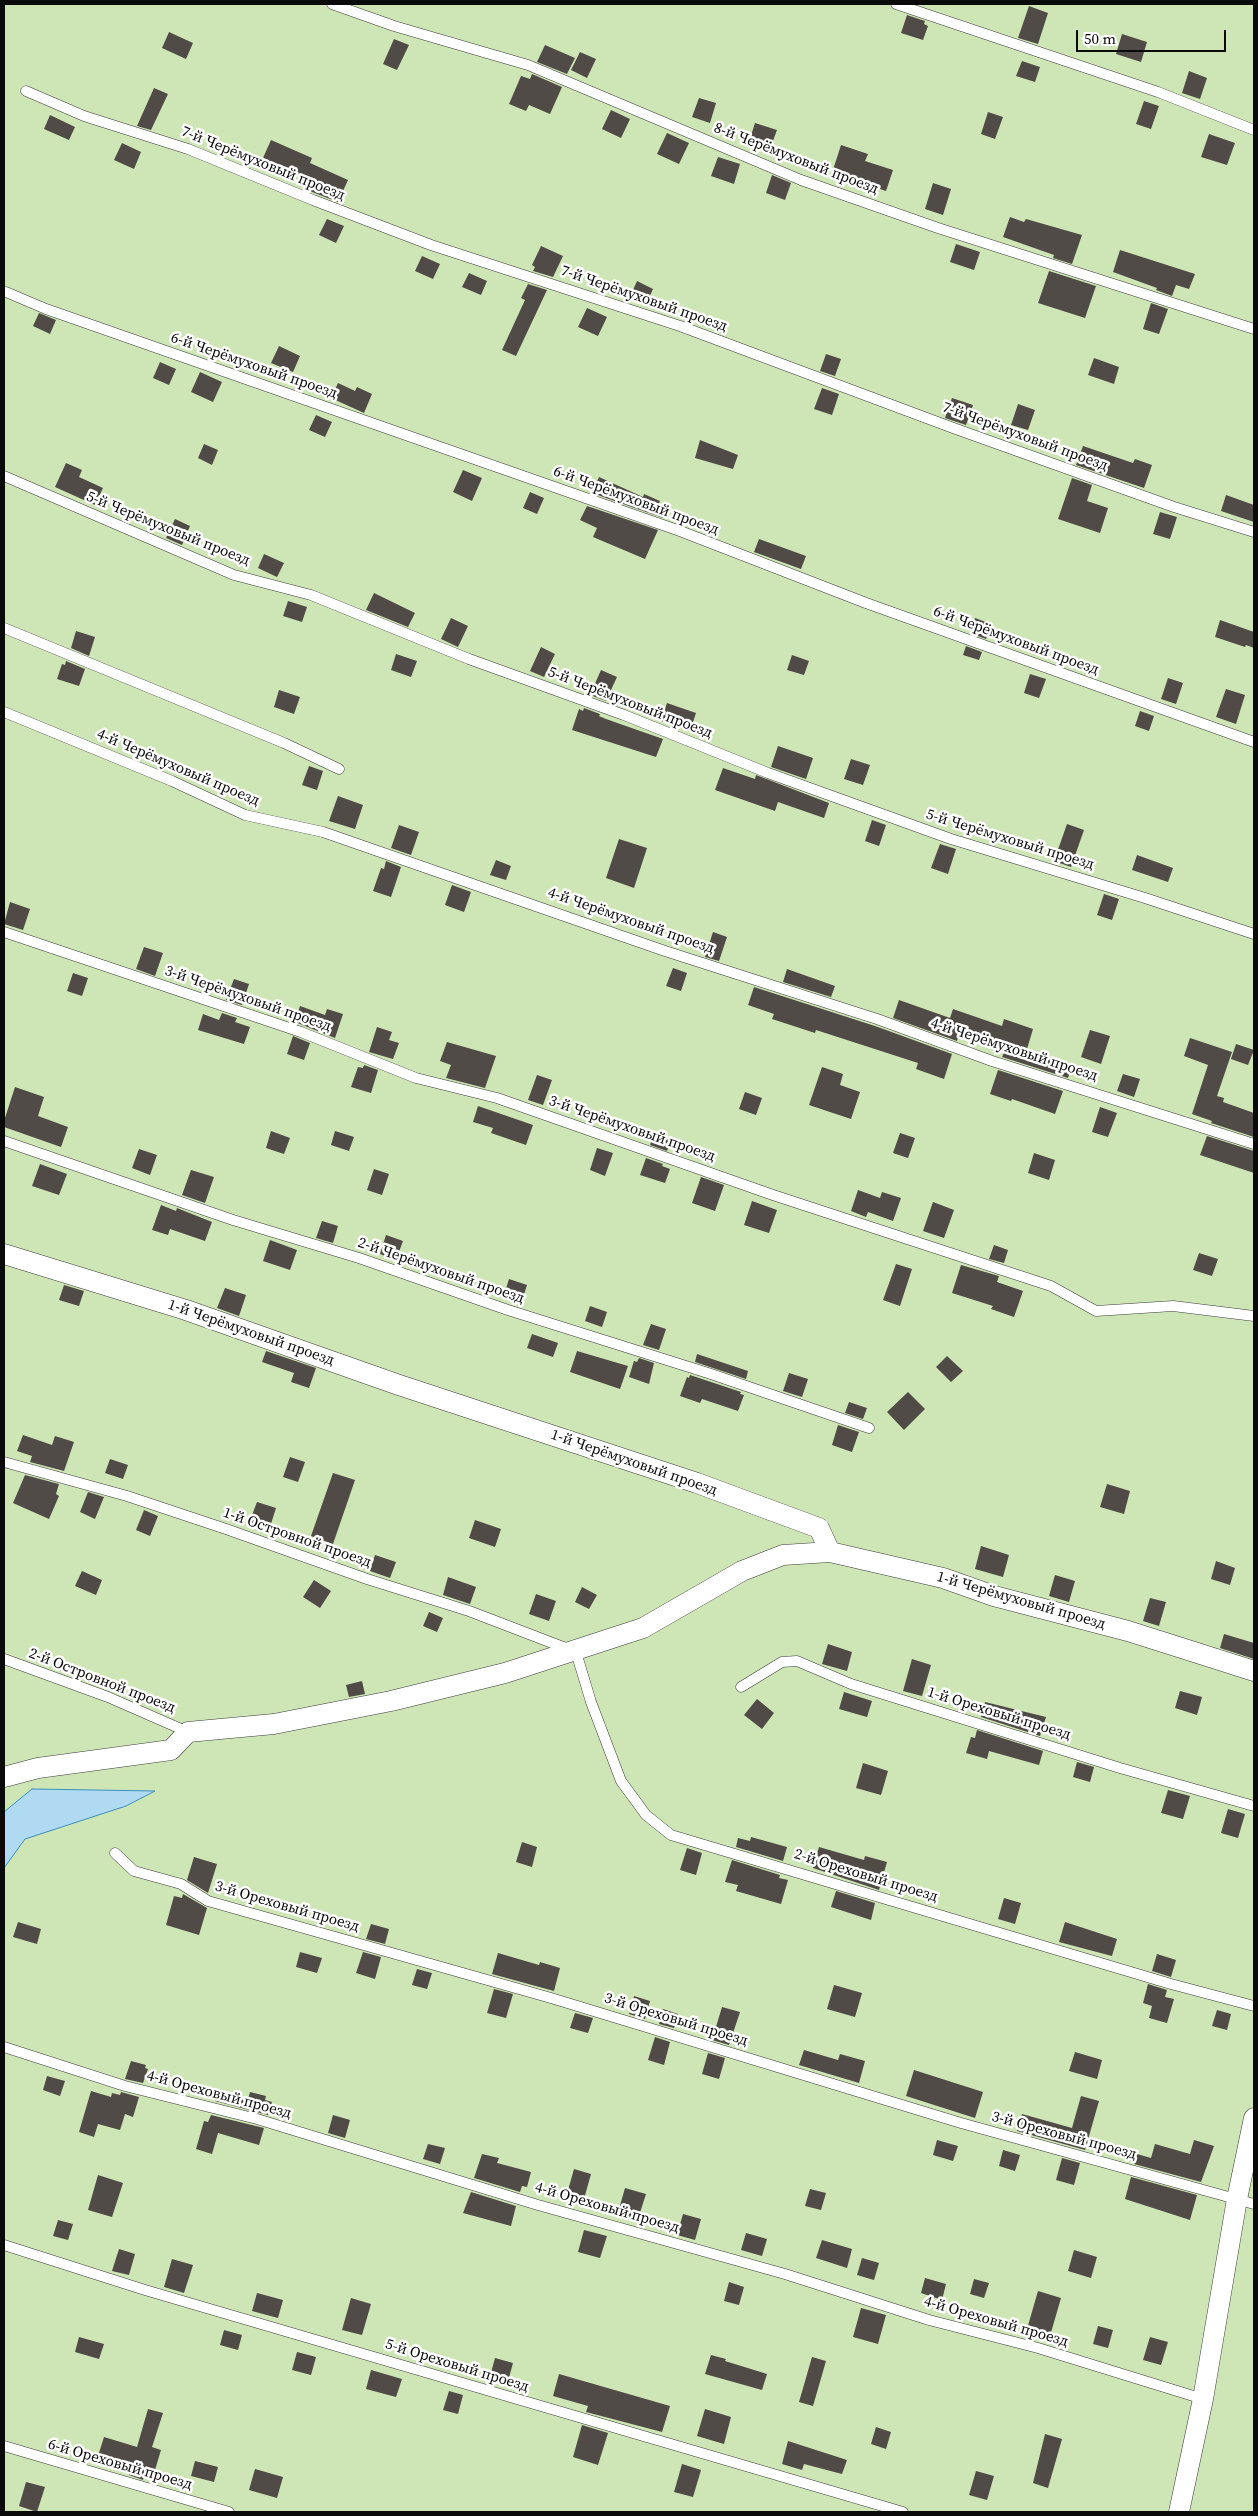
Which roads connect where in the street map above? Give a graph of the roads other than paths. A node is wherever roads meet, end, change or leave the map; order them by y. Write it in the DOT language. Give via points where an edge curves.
graph roads {
  1 [pos="332,4"];
  2 [pos="896,4"];
  3 [pos="26,91"];
  4 [pos="1254,130"];
  5 [pos="6,292"];
  6 [pos="1254,329"];
  7 [pos="4,476"];
  8 [pos="1254,532"];
  9 [pos="4,628"];
  10 [pos="4,712"];
  11 [pos="1254,742"];
  12 [pos="339,769"];
  13 [pos="4,932"];
  14 [pos="1254,934"];
  15 [pos="4,1141"];
  16 [pos="1254,1144"];
  17 [pos="4,1254"];
  18 [pos="1254,1316"];
  19 [pos="869,1428"];
  20 [pos="4,1462"];
  21 [pos="830,1552"];
  22 [pos="576,1652"];
  23 [pos="4,1659"];
  24 [pos="1254,1671"];
  25 [pos="741,1687"];
  26 [pos="188,1732"];
  27 [pos="4,1777"];
  28 [pos="1254,1806"];
  29 [pos="115,1853"];
  30 [pos="1254,2006"];
  31 [pos="4,2047"];
  32 [pos="1254,2118"];
  33 [pos="1246,2202"];
  34 [pos="4,2245"];
  35 [pos="1203,2399"];
  36 [pos="4,2446"];
  37 [pos="229,2512"];
  38 [pos="903,2512"];
  39 [pos="1179,2512"];
  1 -- 6 [label="lane, 8-й Черёмуховый проезд" via="394,26 528,65 801,180 929,225"];
  2 -- 4 [label="lane" via="1158,92"];
  3 -- 8 [label="lane, 7-й Черёмуховый проезд" via="84,116 188,149 431,245 680,326 956,429"];
  5 -- 11 [label="lane, 6-й Черёмуховый проезд" via="680,531 884,609"];
  7 -- 14 [label="lane, 5-й Черёмуховый проезд" via="234,575 311,595 768,773 951,839"];
  9 -- 12 [label="lane" via="248,727"];
  10 -- 16 [label="lane, 4-й Черёмуховый проезд" via="172,781 245,815 323,832 992,1061"];
  13 -- 18 [label="lane, 3-й Черёмуховый проезд" via="301,1032 416,1078 497,1098 773,1195 1051,1286 1096,1312 1173,1306"];
  15 -- 19 [label="lane, 2-й Черёмуховый проезд" via="233,1220 359,1258"];
  17 -- 21 [label="street, 1-й Черёмуховый проезд" via="186,1310 726,1494 820,1528"];
  20 -- 22 [label="lane, 1-й Островной проезд" via="127,1496 468,1611"];
  21 -- 22 [label="street" via="783,1555 742,1571 644,1628"];
  21 -- 24 [label="street, 1-й Черёмуховый проезд" via="942,1578"];
  22 -- 26 [label="street" via="391,1701 274,1724"];
  22 -- 30 [label="lane, 2-й Ореховый проезд" via="621,1781 646,1815 671,1835"];
  23 -- 26 [label="lane, 2-й Островной проезд" via="108,1697"];
  25 -- 28 [label="lane, 1-й Ореховый проезд" via="782,1662 797,1661 852,1684 1120,1768"];
  26 -- 27 [label="street" via="171,1750 38,1768"];
  29 -- 33 [label="lane, 3-й Ореховый проезд" via="134,1871 181,1884 208,1901 551,1998 961,2123"];
  31 -- 35 [label="lane, 4-й Ореховый проезд" via="126,2086 258,2119 538,2205 785,2274 930,2320 1038,2348"];
  32 -- 33 [label="street"];
  33 -- 35 [label="street"];
  34 -- 38 [label="lane, 5-й Ореховый проезд" via="145,2290"];
  35 -- 39 [label="street"];
  36 -- 37 [label="lane, 6-й Ореховый проезд"];
}
